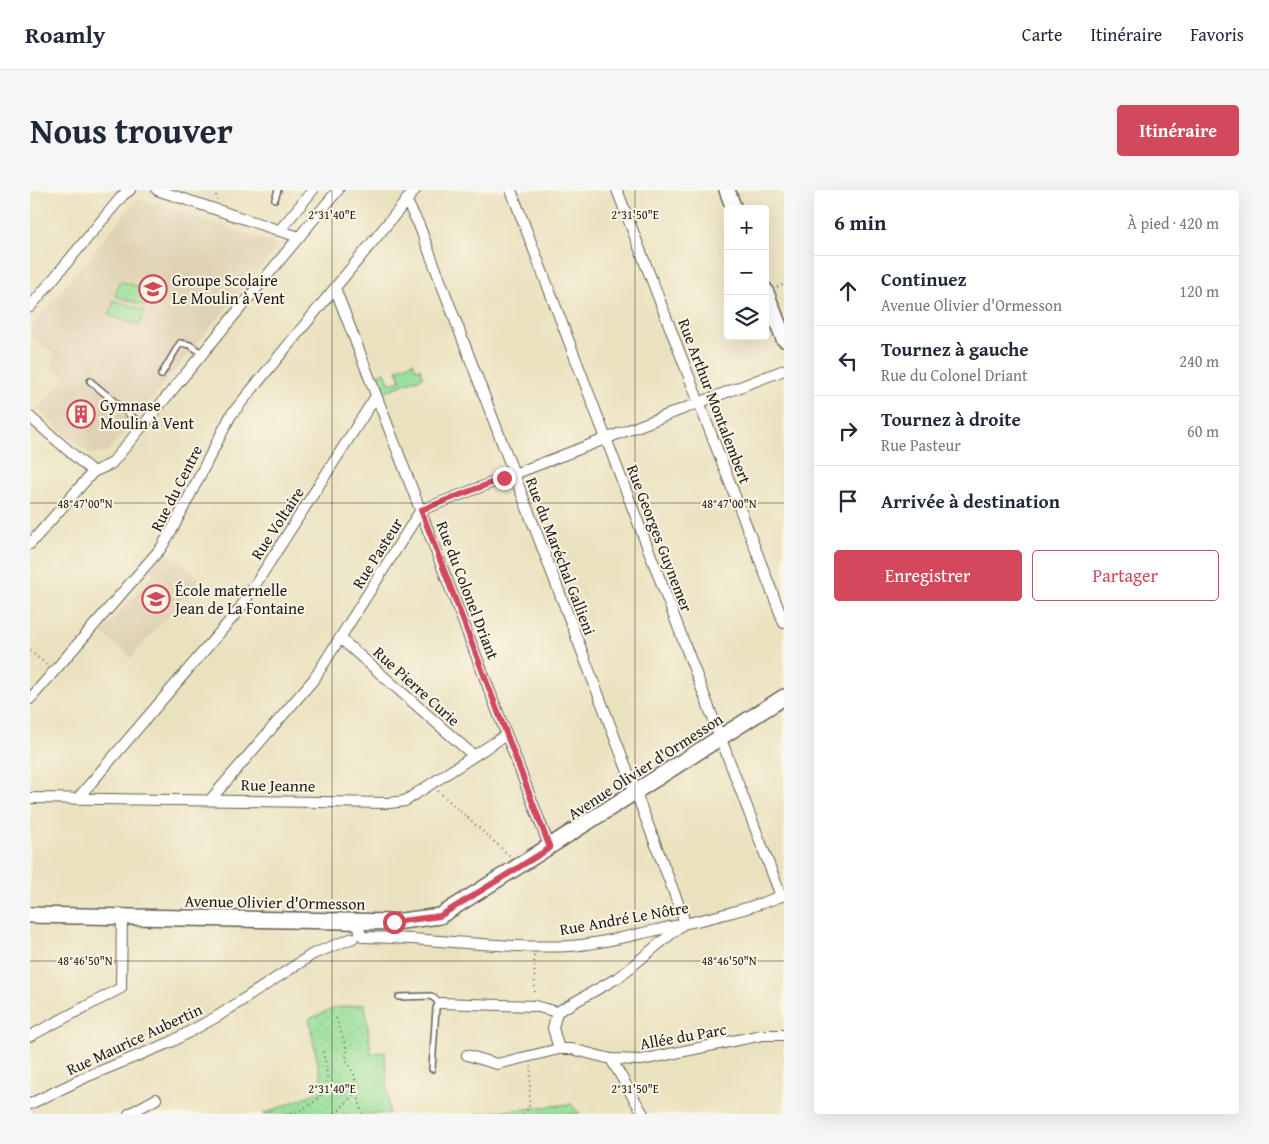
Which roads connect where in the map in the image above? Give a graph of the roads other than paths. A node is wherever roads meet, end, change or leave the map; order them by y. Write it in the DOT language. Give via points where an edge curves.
graph roads {
  1 [pos="130,190"];
  2 [pos="157,190"];
  3 [pos="278,190"];
  4 [pos="313,190"];
  5 [pos="338,190"];
  6 [pos="415,190"];
  7 [pos="511,190"];
  8 [pos="618,190"];
  9 [pos="727,190"];
  10 [pos="275,199"];
  11 [pos="406,200"];
  12 [pos="733,205"];
  13 [pos="279,230"];
  14 [pos="299,237"];
  15 [pos="335,288"];
  16 [pos="767,295"];
  17 [pos="31,303"];
  18 [pos="784,339"];
  19 [pos="203,354"];
  20 [pos="784,370"];
  21 [pos="161,374"];
  22 [pos="90,381"];
  23 [pos="376,396"];
  24 [pos="700,403"];
  25 [pos="30,416"];
  26 [pos="143,426"];
  27 [pos="606,439"];
  28 [pos="93,472"];
  29 [pos="514,474"];
  30 [pos="421,510"];
  31 [pos="30,544"];
  32 [pos="784,624"];
  33 [pos="341,639"];
  34 [pos="784,697"];
  35 [pos="30,700"];
  36 [pos="506,735"];
  37 [pos="721,738"];
  38 [pos="472,755"];
  39 [pos="636,794"];
  40 [pos="30,798"];
  41 [pos="78,798"];
  42 [pos="211,799"];
  43 [pos="550,848"];
  44 [pos="783,896"];
  45 [pos="30,915"];
  46 [pos="122,916"];
  47 [pos="359,921"];
  48 [pos="683,924"];
  49 [pos="353,938"];
  50 [pos="400,997"];
  51 [pos="440,1003"];
  52 [pos="557,1012"];
  53 [pos="784,1035"];
  54 [pos="30,1036"];
  55 [pos="559,1049"];
  56 [pos="467,1055"];
  57 [pos="611,1059"];
  58 [pos="432,1069"];
  59 [pos="156,1099"];
  60 [pos="30,1104"];
  61 [pos="129,1114"];
  62 [pos="643,1114"];
  1 -- 17 [label="street"];
  2 -- 13 [label="street"];
  3 -- 10 [label="lane"];
  4 -- 13 [label="street"];
  5 -- 14 [label="street"];
  6 -- 11 [label="street, Rue du Centre"];
  7 -- 27 [label="street, Rue Georges Guynemer"];
  8 -- 24 [label="street, Rue Arthur Montalembert"];
  9 -- 12 [label="main road"];
  11 -- 15 [label="street, Rue du Centre"];
  11 -- 29 [label="street, Rue du Maréchal Gallieni"];
  13 -- 14 [label="street"];
  14 -- 19 [label="street"];
  15 -- 23 [label="street, Rue du Colonel Driant"];
  15 -- 35 [label="street, Rue du Centre" via="231,415 161,548"];
  16 -- 18 [label="main road"];
  19 -- 21 [label="lane" via="190,345 180,343"];
  19 -- 26 [label="street"];
  20 -- 24 [label="street, Rue Pasteur"];
  22 -- 26 [label="lane"];
  23 -- 30 [label="street, Rue du Colonel Driant"];
  23 -- 41 [label="street, Rue Voltaire" via="239,610"];
  24 -- 27 [label="street, Rue Pasteur"];
  24 -- 32 [label="street, Rue Arthur Montalembert"];
  25 -- 28 [label="street"];
  26 -- 28 [label="street" via="111,464"];
  27 -- 29 [label="street, Rue Pasteur"];
  27 -- 37 [label="street, Rue Georges Guynemer"];
  28 -- 31 [label="street"];
  29 -- 30 [label="street, Rue Pasteur"];
  29 -- 39 [label="street, Rue du Maréchal Gallieni"];
  30 -- 33 [label="street, Rue Pasteur"];
  30 -- 36 [label="street, Rue du Colonel Driant"];
  33 -- 38 [label="street, Rue Pierre Curie"];
  33 -- 42 [label="street, Rue Pasteur" via="314,679"];
  34 -- 37 [label="main road, Avenue Olivier d'Ormesson"];
  36 -- 38 [label="street, Rue Jeanne"];
  36 -- 43 [label="street, Rue du Colonel Driant"];
  37 -- 39 [label="main road, Avenue Olivier d'Ormesson"];
  37 -- 44 [label="street, Rue Georges Guynemer"];
  38 -- 42 [label="street, Rue Jeanne" via="405,801"];
  39 -- 43 [label="main road, Avenue Olivier d'Ormesson"];
  39 -- 48 [label="street, Rue du Maréchal Gallieni" via="683,916"];
  40 -- 41 [label="street, Rue Jeanne"];
  41 -- 42 [label="street, Rue Jeanne"];
  43 -- 47 [label="main road, Avenue Olivier d'Ormesson" via="440,916 394,922"];
  44 -- 48 [label="street, Rue André Le Nôtre"];
  45 -- 46 [label="main road, Avenue Olivier d'Ormesson"];
  46 -- 47 [label="main road, Avenue Olivier d'Ormesson"];
  46 -- 54 [label="street" via="121,988"];
  47 -- 48 [label="street, Rue André Le Nôtre" via="360,934 364,938 534,946 572,946"];
  48 -- 52 [label="street" via="619,977"];
  49 -- 60 [label="street, Rue Maurice Aubertin" via="314,954 171,1042"];
  50 -- 51 [label="lane" via="432,996"];
  51 -- 52 [label="street" via="535,1006"];
  51 -- 58 [label="lane" via="436,1008"];
  52 -- 55 [label="street" via="552,1028"];
  53 -- 57 [label="street, Allée du Parc" via="762,1036 640,1060"];
  55 -- 56 [label="street, Allée du Parc" via="497,1064"];
  55 -- 57 [label="street, Allée du Parc"];
  57 -- 62 [label="street"];
  59 -- 61 [label="street"];
}
